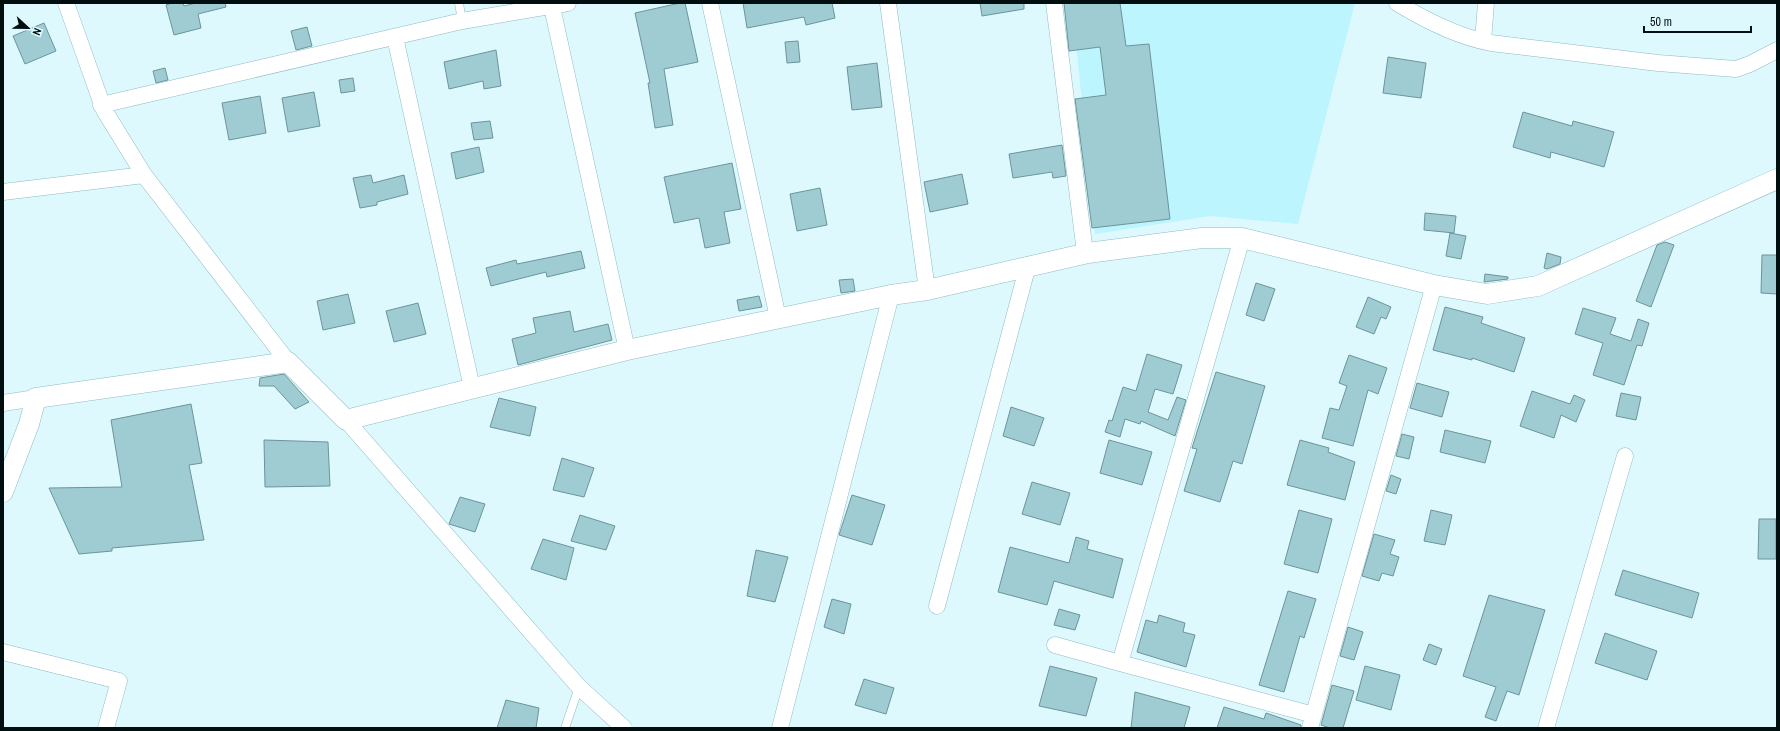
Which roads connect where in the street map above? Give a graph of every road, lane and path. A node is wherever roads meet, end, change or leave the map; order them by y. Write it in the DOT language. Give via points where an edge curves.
graph roads {
  1 [pos="66,3"];
  2 [pos="459,3"];
  3 [pos="568,3"];
  4 [pos="710,3"];
  5 [pos="888,3"];
  6 [pos="1054,3"];
  7 [pos="1397,3"];
  8 [pos="1486,3"];
  9 [pos="552,6"];
  10 [pos="462,21"];
  11 [pos="395,37"];
  12 [pos="1483,41"];
  13 [pos="1777,50"];
  14 [pos="102,105"];
  15 [pos="144,175"];
  16 [pos="1777,179"];
  17 [pos="3,192"];
  18 [pos="1242,238"];
  19 [pos="1086,253"];
  20 [pos="1028,265"];
  21 [pos="1434,285"];
  22 [pos="927,290"];
  23 [pos="891,295"];
  24 [pos="778,318"];
  25 [pos="627,350"];
  26 [pos="288,362"];
  27 [pos="472,388"];
  28 [pos="36,398"];
  29 [pos="3,403"];
  30 [pos="346,420"];
  31 [pos="1625,456"];
  32 [pos="3,492"];
  33 [pos="937,606"];
  34 [pos="1054,645"];
  35 [pos="3,652"];
  36 [pos="1120,663"];
  37 [pos="579,687"];
  38 [pos="1312,722"];
  39 [pos="106,728"];
  40 [pos="565,728"];
  41 [pos="624,728"];
  42 [pos="780,728"];
  43 [pos="1546,728"];
  1 -- 14 [label="street"];
  2 -- 10 [label="lane"];
  3 -- 9 [label="street"];
  4 -- 24 [label="street"];
  5 -- 22 [label="street"];
  6 -- 19 [label="street"];
  7 -- 12 [label="street" via="1416,15 1474,40"];
  8 -- 12 [label="street"];
  9 -- 10 [label="street"];
  9 -- 25 [label="street"];
  10 -- 11 [label="street"];
  11 -- 14 [label="street"];
  11 -- 27 [label="street"];
  12 -- 13 [label="street" via="1658,63 1736,69"];
  14 -- 15 [label="street"];
  15 -- 17 [label="street"];
  15 -- 26 [label="street"];
  16 -- 21 [label="street" via="1538,286 1487,294"];
  18 -- 19 [label="street" via="1202,238"];
  18 -- 21 [label="street"];
  18 -- 36 [label="street"];
  19 -- 20 [label="street"];
  20 -- 22 [label="street"];
  20 -- 33 [label="street"];
  21 -- 38 [label="street"];
  22 -- 23 [label="street"];
  23 -- 24 [label="street"];
  23 -- 42 [label="street"];
  24 -- 25 [label="street"];
  25 -- 27 [label="street"];
  26 -- 28 [label="street"];
  26 -- 30 [label="street"];
  27 -- 30 [label="street"];
  28 -- 29 [label="street"];
  28 -- 32 [label="street" via="29,424"];
  30 -- 37 [label="street"];
  31 -- 43 [label="street"];
  34 -- 36 [label="street"];
  35 -- 39 [label="street" via="119,681"];
  36 -- 38 [label="street"];
  37 -- 40 [label="lane"];
  37 -- 41 [label="street"];
}
